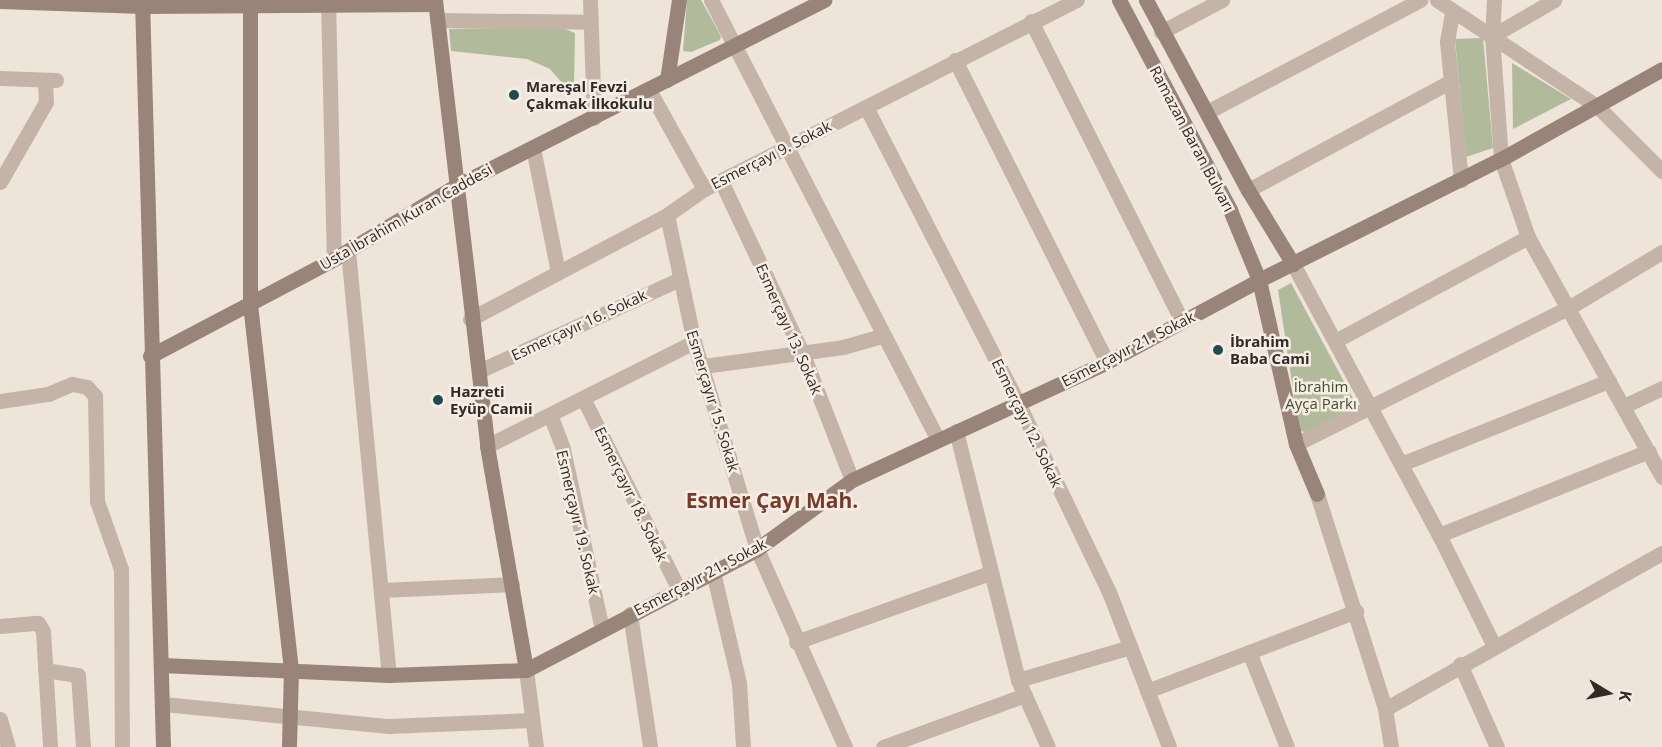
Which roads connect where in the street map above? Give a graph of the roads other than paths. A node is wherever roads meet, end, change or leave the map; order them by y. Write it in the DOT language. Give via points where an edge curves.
graph roads {
  1 [pos="590,0"];
  2 [pos="679,0"];
  3 [pos="711,0"];
  4 [pos="824,0"];
  5 [pos="1077,0"];
  6 [pos="1119,0"];
  7 [pos="1146,0"];
  8 [pos="1222,0"];
  9 [pos="1420,0"];
  10 [pos="1437,0"];
  11 [pos="1494,0"];
  12 [pos="1554,0"];
  13 [pos="0,1"];
  14 [pos="328,1"];
  15 [pos="250,2"];
  16 [pos="142,3"];
  17 [pos="436,8"];
  18 [pos="1452,13"];
  19 [pos="1031,21"];
  20 [pos="590,22"];
  21 [pos="1161,32"];
  22 [pos="1492,36"];
  23 [pos="736,47"];
  24 [pos="956,60"];
  25 [pos="1662,69"];
  26 [pos="0,78"];
  27 [pos="667,80"];
  28 [pos="1451,81"];
  29 [pos="649,90"];
  30 [pos="866,107"];
  31 [pos="1598,107"];
  32 [pos="1207,112"];
  33 [pos="594,118"];
  34 [pos="533,148"];
  35 [pos="784,149"];
  36 [pos="1501,159"];
  37 [pos="1662,171"];
  38 [pos="1461,180"];
  39 [pos="721,181"];
  40 [pos="0,182"];
  41 [pos="454,186"];
  42 [pos="704,189"];
  43 [pos="1248,190"];
  44 [pos="667,214"];
  45 [pos="1528,237"];
  46 [pos="348,251"];
  47 [pos="1662,252"];
  48 [pos="334,259"];
  49 [pos="1293,264"];
  50 [pos="558,272"];
  51 [pos="680,279"];
  52 [pos="1259,280"];
  53 [pos="250,304"];
  54 [pos="1570,307"];
  55 [pos="470,319"];
  56 [pos="1182,321"];
  57 [pos="881,336"];
  58 [pos="1335,341"];
  59 [pos="694,342"];
  60 [pos="802,352"];
  61 [pos="150,356"];
  62 [pos="1107,362"];
  63 [pos="703,366"];
  64 [pos="479,371"];
  65 [pos="1610,381"];
  66 [pos="1662,388"];
  67 [pos="583,398"];
  68 [pos="0,401"];
  69 [pos="1019,405"];
  70 [pos="1624,406"];
  71 [pos="1371,407"];
  72 [pos="551,417"];
  73 [pos="956,431"];
  74 [pos="937,438"];
  75 [pos="1296,444"];
  76 [pos="487,446"];
  77 [pos="1649,451"];
  78 [pos="1401,464"];
  79 [pos="1662,477"];
  80 [pos="852,480"];
  81 [pos="1439,535"];
  82 [pos="757,549"];
  83 [pos="1662,553"];
  84 [pos="713,572"];
  85 [pos="990,573"];
  86 [pos="512,584"];
  87 [pos="381,590"];
  88 [pos="679,590"];
  89 [pos="1356,611"];
  90 [pos="630,614"];
  91 [pos="0,626"];
  92 [pos="602,629"];
  93 [pos="796,642"];
  94 [pos="1494,646"];
  95 [pos="1130,647"];
  96 [pos="1250,652"];
  97 [pos="1460,664"];
  98 [pos="161,665"];
  99 [pos="291,669"];
  100 [pos="45,670"];
  101 [pos="526,670"];
  102 [pos="389,675"];
  103 [pos="1018,680"];
  104 [pos="1147,691"];
  105 [pos="1025,695"];
  106 [pos="163,704"];
  107 [pos="1385,709"];
  108 [pos="288,714"];
  109 [pos="0,719"];
  110 [pos="532,720"];
  111 [pos="8,747"];
  112 [pos="50,747"];
  113 [pos="82,747"];
  114 [pos="122,747"];
  115 [pos="163,747"];
  116 [pos="289,747"];
  117 [pos="536,747"];
  118 [pos="650,747"];
  119 [pos="743,747"];
  120 [pos="845,747"];
  121 [pos="883,747"];
  122 [pos="1048,747"];
  123 [pos="1169,747"];
  124 [pos="1287,747"];
  125 [pos="1391,747"];
  126 [pos="1497,747"];
  1 -- 20 [label="street"];
  2 -- 27 [label="street"];
  3 -- 23 [label="street"];
  4 -- 23 [label="street, Usta İbrahim Kuran Caddesi"];
  5 -- 19 [label="street, Esmerçayı 9. Sokak"];
  6 -- 52 [label="street, Ramazan Baran Bulvarı" via="1230,210"];
  7 -- 21 [label="street, Ramazan Baran Bulvarı"];
  8 -- 21 [label="street"];
  9 -- 32 [label="street"];
  10 -- 18 [label="street"];
  11 -- 22 [label="street"];
  12 -- 22 [label="street"];
  13 -- 16 [label="street"];
  14 -- 15 [label="street"];
  14 -- 17 [label="street"];
  14 -- 48 [label="street"];
  15 -- 16 [label="street"];
  15 -- 53 [label="street"];
  16 -- 61 [label="street"];
  17 -- 20 [label="street"];
  17 -- 41 [label="street"];
  18 -- 22 [label="street"];
  18 -- 28 [label="street" via="1447,42"];
  19 -- 24 [label="street, Esmerçayı 9. Sokak"];
  19 -- 56 [label="street"];
  20 -- 33 [label="street"];
  21 -- 32 [label="street, Ramazan Baran Bulvarı"];
  22 -- 31 [label="street"];
  22 -- 36 [label="street"];
  23 -- 27 [label="street, Usta İbrahim Kuran Caddesi"];
  23 -- 35 [label="street"];
  24 -- 30 [label="street, Esmerçayı 9. Sokak"];
  24 -- 62 [label="street"];
  25 -- 31 [label="street, Esmerçayır 21. Sokak"];
  26 -- 40 [label="street" via="50,80 46,102"];
  27 -- 29 [label="street, Usta İbrahim Kuran Caddesi"];
  28 -- 38 [label="street"];
  28 -- 43 [label="street"];
  29 -- 33 [label="street, Usta İbrahim Kuran Caddesi"];
  29 -- 42 [label="street"];
  30 -- 35 [label="street, Esmerçayı 9. Sokak"];
  30 -- 69 [label="street, Esmerçayı 12. Sokak"];
  31 -- 36 [label="street, Esmerçayır 21. Sokak"];
  31 -- 37 [label="street"];
  32 -- 43 [label="street, Ramazan Baran Bulvarı"];
  33 -- 34 [label="street, Usta İbrahim Kuran Caddesi"];
  34 -- 41 [label="street, Usta İbrahim Kuran Caddesi"];
  34 -- 50 [label="street"];
  35 -- 39 [label="street, Esmerçayı 9. Sokak"];
  35 -- 57 [label="street"];
  36 -- 38 [label="street, Esmerçayır 21. Sokak"];
  36 -- 45 [label="street"];
  38 -- 49 [label="street, Esmerçayır 21. Sokak"];
  39 -- 42 [label="street, Esmerçayı 9. Sokak"];
  39 -- 60 [label="street, Esmerçayı 13. Sokak"];
  41 -- 46 [label="street, Usta İbrahim Kuran Caddesi"];
  41 -- 55 [label="street"];
  42 -- 44 [label="street, Esmerçayı 9. Sokak"];
  43 -- 49 [label="street, Ramazan Baran Bulvarı"];
  44 -- 50 [label="street, Esmerçayı 9. Sokak"];
  44 -- 51 [label="street, Esmerçayır 15. Sokak"];
  45 -- 54 [label="street"];
  45 -- 58 [label="street"];
  46 -- 48 [label="street, Usta İbrahim Kuran Caddesi"];
  46 -- 87 [label="street"];
  47 -- 54 [label="street"];
  48 -- 53 [label="street, Usta İbrahim Kuran Caddesi"];
  49 -- 52 [label="street, Esmerçayır 21. Sokak"];
  49 -- 58 [label="street"];
  50 -- 55 [label="street, Esmerçayı 9. Sokak"];
  51 -- 59 [label="street, Esmerçayır 15. Sokak"];
  51 -- 64 [label="street, Esmerçayır 16. Sokak"];
  52 -- 56 [label="street, Esmerçayır 21. Sokak"];
  52 -- 75 [label="street, Ramazan Baran Bulvarı"];
  53 -- 61 [label="street, Usta İbrahim Kuran Caddesi"];
  53 -- 99 [label="street"];
  54 -- 65 [label="street"];
  54 -- 71 [label="street"];
  55 -- 64 [label="street"];
  56 -- 62 [label="street, Esmerçayır 21. Sokak"];
  57 -- 60 [label="street" via="843,347"];
  57 -- 74 [label="street"];
  58 -- 71 [label="street"];
  59 -- 63 [label="street, Esmerçayır 15. Sokak"];
  59 -- 67 [label="street"];
  60 -- 63 [label="street"];
  60 -- 80 [label="street, Esmerçayı 13. Sokak"];
  61 -- 98 [label="street"];
  62 -- 69 [label="street, Esmerçayır 21. Sokak"];
  63 -- 82 [label="street, Esmerçayır 15. Sokak"];
  64 -- 76 [label="street"];
  65 -- 70 [label="street"];
  65 -- 78 [label="street"];
  66 -- 70 [label="street"];
  67 -- 72 [label="street"];
  67 -- 88 [label="street, Esmerçayır 18. Sokak"];
  68 -- 114 [label="street" via="48,394 72,384 87,387 95,396 97,501 122,579"];
  69 -- 73 [label="street, Esmerçayır 21. Sokak"];
  69 -- 95 [label="street, Esmerçayı 12. Sokak" via="1109,592"];
  70 -- 77 [label="street"];
  71 -- 75 [label="street"];
  71 -- 78 [label="street"];
  72 -- 76 [label="street"];
  72 -- 92 [label="street, Esmerçayır 19. Sokak" via="563,449"];
  73 -- 74 [label="street, Esmerçayır 21. Sokak"];
  73 -- 85 [label="street"];
  74 -- 80 [label="street, Esmerçayır 21. Sokak"];
  75 -- 89 [label="street, Ramazan Baran Bulvarı"];
  76 -- 86 [label="street"];
  77 -- 79 [label="street"];
  77 -- 81 [label="street"];
  78 -- 81 [label="street"];
  80 -- 82 [label="street, Esmerçayır 21. Sokak"];
  81 -- 94 [label="street"];
  82 -- 84 [label="street, Esmerçayır 21. Sokak"];
  82 -- 93 [label="street, Esmerçayır 15. Sokak"];
  83 -- 94 [label="street"];
  84 -- 88 [label="street, Esmerçayır 21. Sokak"];
  84 -- 119 [label="street" via="739,683"];
  85 -- 93 [label="street"];
  85 -- 103 [label="street"];
  86 -- 87 [label="street"];
  86 -- 101 [label="street"];
  87 -- 102 [label="street"];
  88 -- 90 [label="street, Esmerçayır 21. Sokak"];
  89 -- 96 [label="street"];
  89 -- 107 [label="street"];
  90 -- 92 [label="street, Esmerçayır 21. Sokak"];
  90 -- 118 [label="street"];
  91 -- 100 [label="street" via="38,622 43,631"];
  92 -- 101 [label="street, Esmerçayır 21. Sokak"];
  93 -- 120 [label="street, Esmerçayır 15. Sokak"];
  94 -- 97 [label="street"];
  95 -- 103 [label="street"];
  95 -- 104 [label="street, Esmerçayı 12. Sokak"];
  96 -- 104 [label="street"];
  96 -- 124 [label="street"];
  97 -- 107 [label="street"];
  97 -- 126 [label="street"];
  98 -- 99 [label="street, Esmerçayır 21. Sokak"];
  98 -- 106 [label="street"];
  99 -- 102 [label="street, Esmerçayır 21. Sokak"];
  99 -- 108 [label="street"];
  100 -- 112 [label="street"];
  100 -- 113 [label="street" via="78,675"];
  101 -- 102 [label="street, Esmerçayır 21. Sokak"];
  101 -- 110 [label="street"];
  103 -- 105 [label="street"];
  104 -- 123 [label="street, Esmerçayı 12. Sokak"];
  105 -- 121 [label="street"];
  105 -- 122 [label="street"];
  106 -- 108 [label="street"];
  106 -- 115 [label="street"];
  107 -- 125 [label="street"];
  108 -- 110 [label="street" via="389,726"];
  108 -- 116 [label="street"];
  109 -- 111 [label="street"];
  110 -- 117 [label="street"];
}
